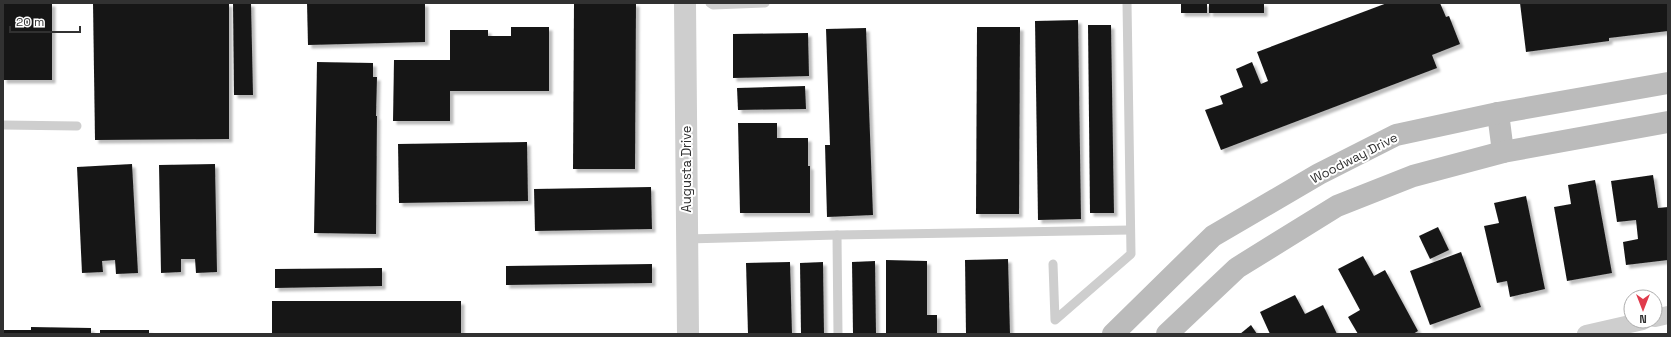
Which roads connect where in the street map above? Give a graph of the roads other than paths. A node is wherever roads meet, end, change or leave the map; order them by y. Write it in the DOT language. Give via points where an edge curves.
graph roads {
  1 [pos="685,3"];
  2 [pos="710,3"];
  3 [pos="765,3"];
  4 [pos="1127,3"];
  5 [pos="1668,83"];
  6 [pos="1498,113"];
  7 [pos="1668,122"];
  8 [pos="3,125"];
  9 [pos="77,126"];
  10 [pos="1503,152"];
  11 [pos="1130,230"];
  12 [pos="837,235"];
  13 [pos="687,239"];
  14 [pos="1053,264"];
  15 [pos="1623,326"];
  16 [pos="688,334"];
  17 [pos="838,334"];
  18 [pos="1113,334"];
  19 [pos="1167,334"];
  20 [pos="1586,334"];
  1 -- 13 [label="street, Augusta Drive"];
  2 -- 3 [label="lane"];
  4 -- 11 [label="lane"];
  5 -- 6 [label="main road, Woodway Drive"];
  6 -- 10 [label="main road"];
  6 -- 18 [label="main road, Woodway Drive" via="1396,135 1319,174 1213,236"];
  7 -- 10 [label="main road"];
  8 -- 9 [label="lane"];
  10 -- 19 [label="main road" via="1413,176 1337,206 1237,268"];
  11 -- 12 [label="lane"];
  11 -- 14 [label="lane" via="1131,254 1055,320"];
  12 -- 13 [label="lane"];
  12 -- 17 [label="lane"];
  13 -- 16 [label="street, Augusta Drive"];
  15 -- 20 [label="street"];
}
